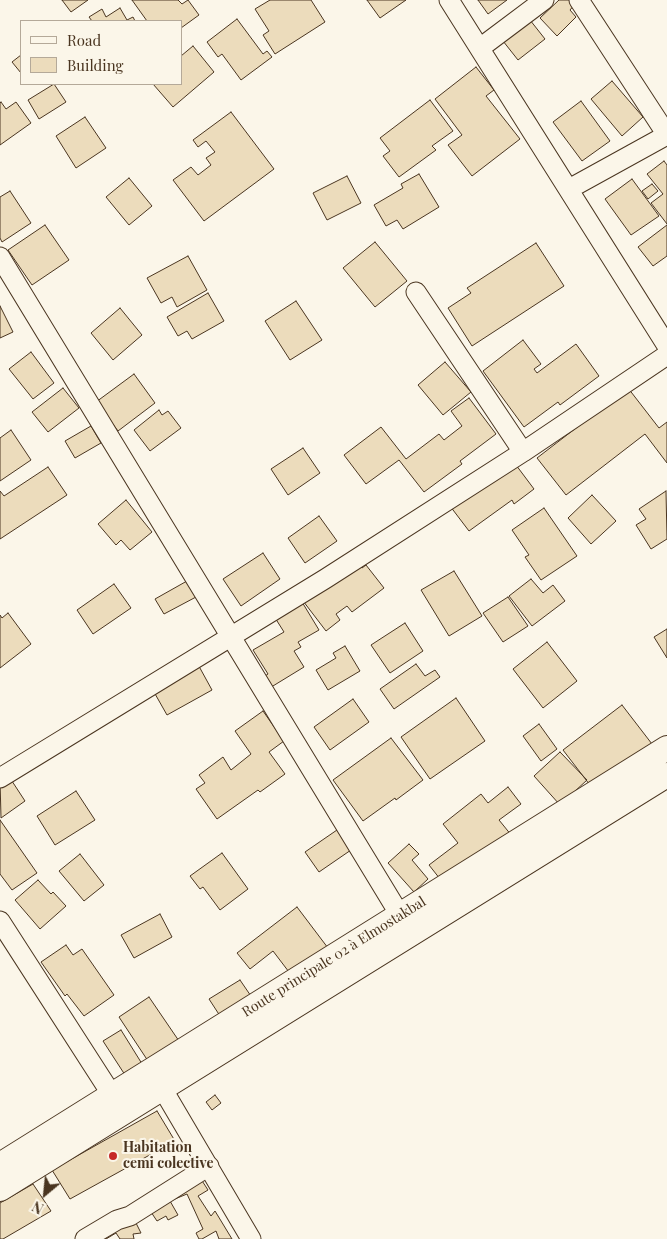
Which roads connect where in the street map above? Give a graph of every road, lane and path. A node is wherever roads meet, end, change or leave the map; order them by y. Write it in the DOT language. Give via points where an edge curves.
graph roads {
  1 [pos="449,0"];
  2 [pos="544,0"];
  3 [pos="579,0"];
  4 [pos="480,48"];
  5 [pos="569,188"];
  6 [pos="0,257"];
  7 [pos="416,292"];
  8 [pos="667,346"];
  9 [pos="667,355"];
  10 [pos="522,452"];
  11 [pos="231,636"];
  12 [pos="667,748"];
  13 [pos="667,775"];
  14 [pos="0,778"];
  15 [pos="400,915"];
  16 [pos="0,921"];
  17 [pos="162,1088"];
  18 [pos="112,1095"];
  19 [pos="0,1165"];
  20 [pos="209,1166"];
  21 [pos="0,1189"];
  22 [pos="85,1239"];
  23 [pos="252,1239"];
  1 -- 4 [label="street"];
  2 -- 4 [label="street"];
  3 -- 5 [label="street" via="667,135"];
  4 -- 5 [label="street"];
  5 -- 8 [label="street"];
  6 -- 11 [label="street"];
  7 -- 10 [label="street"];
  9 -- 10 [label="street"];
  10 -- 11 [label="street"];
  11 -- 14 [label="street"];
  11 -- 15 [label="street"];
  12 -- 15 [label="main road, Route principale 02 à Elmostakbal"];
  13 -- 17 [label="main road, Route principale 02 à Elmostakbal"];
  15 -- 18 [label="main road, Route principale 02 à Elmostakbal"];
  16 -- 18 [label="street"];
  17 -- 20 [label="street"];
  17 -- 21 [label="main road, Route principale 02 à Elmostakbal"];
  18 -- 19 [label="main road, Route principale 02 à Elmostakbal"];
  20 -- 22 [label="street" via="130,1216"];
  20 -- 23 [label="street"];
}
